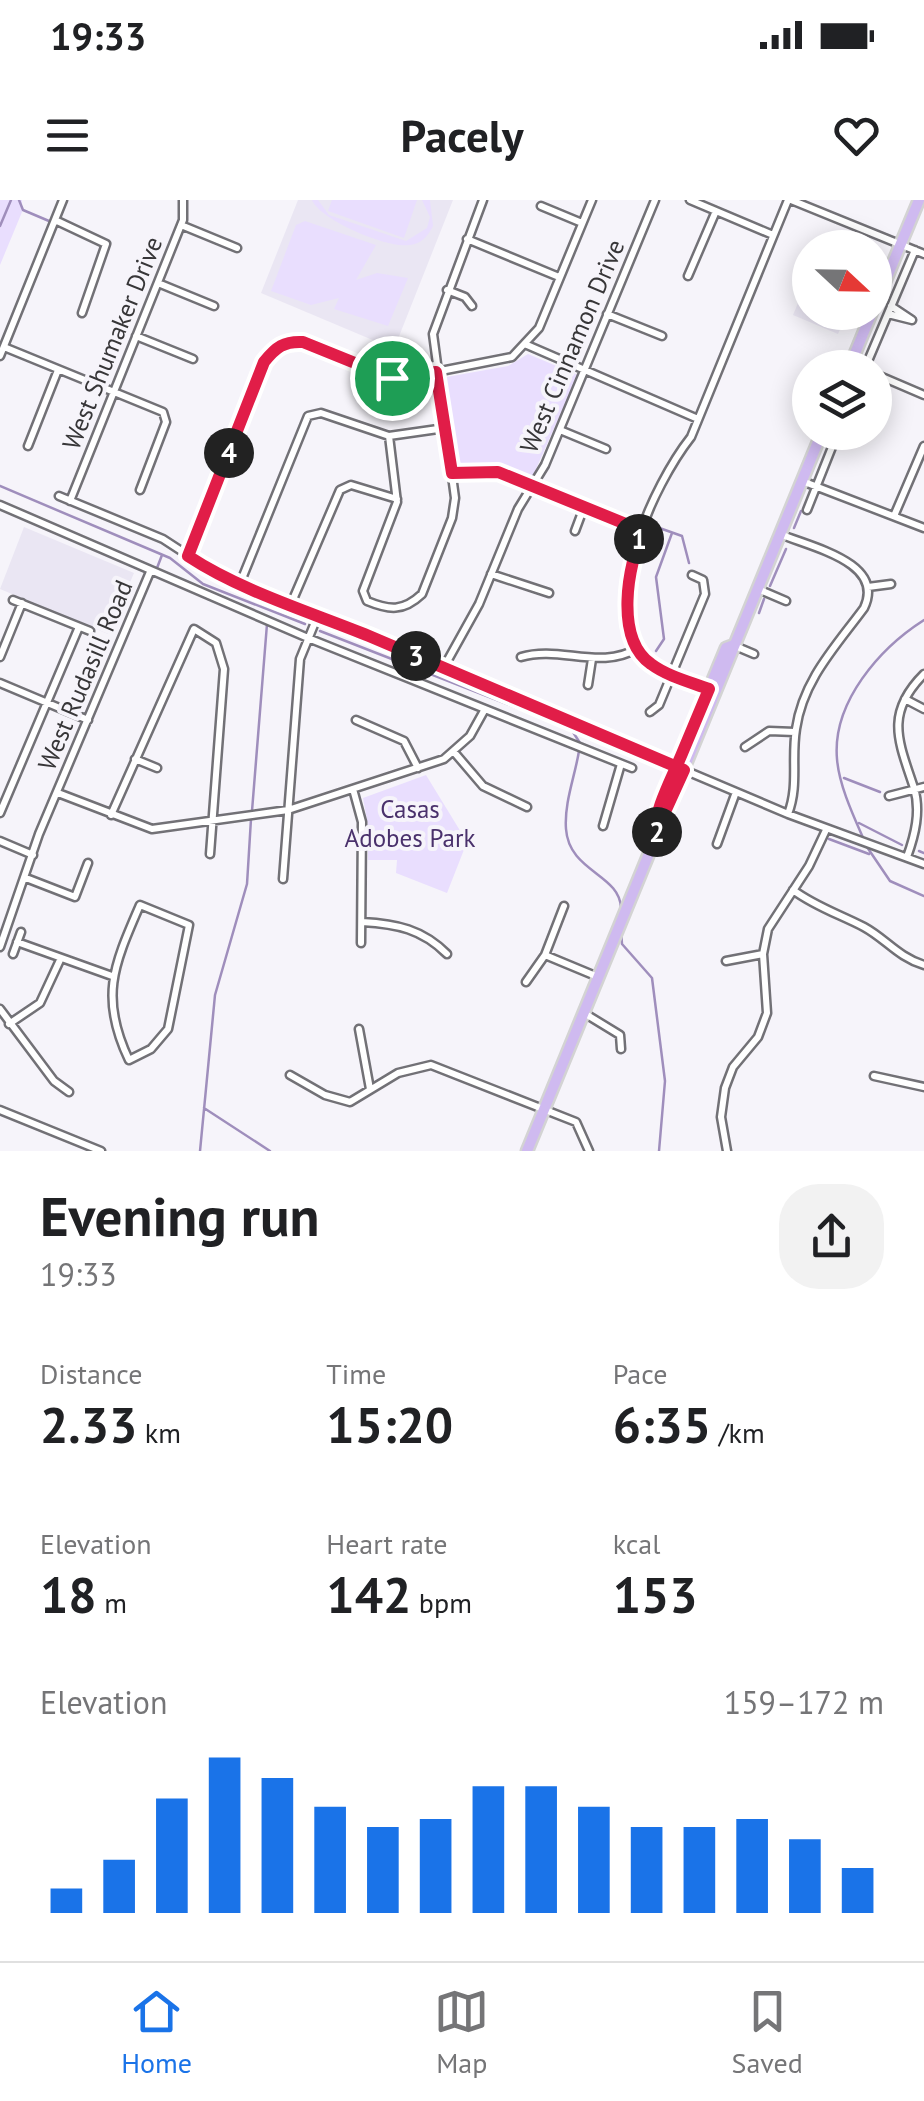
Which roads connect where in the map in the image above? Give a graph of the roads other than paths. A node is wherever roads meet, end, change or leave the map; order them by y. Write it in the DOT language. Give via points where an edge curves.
graph roads {
  1 [pos="63,200"];
  2 [pos="184,200"];
  3 [pos="483,200"];
  4 [pos="592,200"];
  5 [pos="655,200"];
  6 [pos="690,200"];
  7 [pos="790,200"];
  8 [pos="919,200"];
  9 [pos="542,206"];
  10 [pos="716,211"];
  11 [pos="55,220"];
  12 [pos="582,223"];
  13 [pos="181,225"];
  14 [pos="773,235"];
  15 [pos="467,239"];
  16 [pos="901,244"];
  17 [pos="237,248"];
  18 [pos="915,250"];
  19 [pos="924,254"];
  20 [pos="892,265"];
  21 [pos="688,276"];
  22 [pos="560,277"];
  23 [pos="158,283"];
  24 [pos="446,290"];
  25 [pos="214,306"];
  26 [pos="472,306"];
  27 [pos="82,312"];
  28 [pos="607,314"];
  29 [pos="136,336"];
  30 [pos="662,336"];
  31 [pos="527,346"];
  32 [pos="4,348"];
  33 [pos="873,350"];
  34 [pos="0,356"];
  35 [pos="193,359"];
  36 [pos="58,370"];
  37 [pos="582,371"];
  38 [pos="436,372"];
  39 [pos="892,381"];
  40 [pos="114,392"];
  41 [pos="924,394"];
  42 [pos="698,419"];
  43 [pos="445,428"];
  44 [pos="560,430"];
  45 [pos="390,436"];
  46 [pos="28,446"];
  47 [pos="924,446"];
  48 [pos="606,449"];
  49 [pos="815,450"];
  50 [pos="833,450"];
  51 [pos="452,473"];
  52 [pos="802,481"];
  53 [pos="532,485"];
  54 [pos="816,486"];
  55 [pos="140,490"];
  56 [pos="59,496"];
  57 [pos="397,499"];
  58 [pos="70,501"];
  59 [pos="0,507"];
  60 [pos="584,507"];
  61 [pos="807,510"];
  62 [pos="894,516"];
  63 [pos="924,528"];
  64 [pos="575,531"];
  65 [pos="643,531"];
  66 [pos="780,534"];
  67 [pos="188,556"];
  68 [pos="150,572"];
  69 [pos="491,574"];
  70 [pos="692,575"];
  71 [pos="241,582"];
  72 [pos="891,584"];
  73 [pos="868,587"];
  74 [pos="757,588"];
  75 [pos="549,593"];
  76 [pos="628,597"];
  77 [pos="618,598"];
  78 [pos="786,601"];
  79 [pos="291,604"];
  80 [pos="318,615"];
  81 [pos="79,627"];
  82 [pos="90,631"];
  83 [pos="308,638"];
  84 [pos="734,646"];
  85 [pos="638,648"];
  86 [pos="754,654"];
  87 [pos="0,656"];
  88 [pos="520,656"];
  89 [pos="592,659"];
  90 [pos="444,667"];
  91 [pos="672,674"];
  92 [pos="924,674"];
  93 [pos="0,683"];
  94 [pos="588,685"];
  95 [pos="709,689"];
  96 [pos="906,699"];
  97 [pos="48,702"];
  98 [pos="486,709"];
  99 [pos="924,709"];
  100 [pos="650,712"];
  101 [pos="88,720"];
  102 [pos="356,720"];
  103 [pos="795,732"];
  104 [pos="897,740"];
  105 [pos="888,741"];
  106 [pos="744,747"];
  107 [pos="454,752"];
  108 [pos="135,759"];
  109 [pos="621,764"];
  110 [pos="157,768"];
  111 [pos="418,768"];
  112 [pos="632,768"];
  113 [pos="680,768"];
  114 [pos="924,788"];
  115 [pos="353,789"];
  116 [pos="914,790"];
  117 [pos="736,792"];
  118 [pos="58,793"];
  119 [pos="889,796"];
  120 [pos="527,808"];
  121 [pos="288,810"];
  122 [pos="0,813"];
  123 [pos="788,814"];
  124 [pos="111,815"];
  125 [pos="212,824"];
  126 [pos="602,826"];
  127 [pos="826,830"];
  128 [pos="0,841"];
  129 [pos="717,844"];
  130 [pos="210,854"];
  131 [pos="33,855"];
  132 [pos="907,857"];
  133 [pos="88,863"];
  134 [pos="924,864"];
  135 [pos="26,878"];
  136 [pos="283,879"];
  137 [pos="793,890"];
  138 [pos="564,906"];
  139 [pos="362,922"];
  140 [pos="21,932"];
  141 [pos="17,942"];
  142 [pos="361,943"];
  143 [pos="0,947"];
  144 [pos="12,954"];
  145 [pos="448,954"];
  146 [pos="763,954"];
  147 [pos="544,955"];
  148 [pos="60,960"];
  149 [pos="726,960"];
  150 [pos="924,965"];
  151 [pos="112,976"];
  152 [pos="598,977"];
  153 [pos="526,982"];
  154 [pos="583,1012"];
  155 [pos="1,1013"];
  156 [pos="10,1024"];
  157 [pos="359,1028"];
  158 [pos="620,1049"];
  159 [pos="290,1075"];
  160 [pos="874,1076"];
  161 [pos="924,1087"];
  162 [pos="370,1090"];
  163 [pos="69,1092"];
  164 [pos="0,1110"];
  165 [pos="544,1110"];
  166 [pos="101,1151"];
  167 [pos="528,1151"];
  168 [pos="589,1151"];
  169 [pos="727,1151"];
  1 -- 11 [label="street"];
  2 -- 13 [label="street, West Shumaker Drive"];
  3 -- 15 [label="street"];
  4 -- 12 [label="street"];
  5 -- 28 [label="street, West Cinnamon Drive"];
  6 -- 10 [label="street"];
  7 -- 14 [label="street"];
  7 -- 16 [label="street"];
  8 -- 16 [label="main road"];
  9 -- 12 [label="street"];
  10 -- 14 [label="street"];
  10 -- 21 [label="street"];
  11 -- 27 [label="street" via="107,242"];
  11 -- 32 [label="street"];
  12 -- 22 [label="street"];
  13 -- 17 [label="street"];
  13 -- 23 [label="street, West Shumaker Drive"];
  14 -- 42 [label="street"];
  15 -- 22 [label="street"];
  15 -- 24 [label="street"];
  16 -- 18 [label="street"];
  16 -- 20 [label="main road"];
  18 -- 19 [label="street"];
  18 -- 33 [label="street"];
  22 -- 31 [label="street"];
  23 -- 25 [label="street"];
  23 -- 29 [label="street, West Shumaker Drive"];
  24 -- 26 [label="street"];
  24 -- 38 [label="street" via="432,334"];
  28 -- 30 [label="street"];
  28 -- 37 [label="street, West Cinnamon Drive"];
  29 -- 35 [label="street"];
  29 -- 40 [label="street, West Shumaker Drive"];
  31 -- 37 [label="street"];
  31 -- 38 [label="street" via="512,357"];
  32 -- 34 [label="street"];
  32 -- 36 [label="street"];
  36 -- 40 [label="street"];
  36 -- 46 [label="street"];
  37 -- 42 [label="street"];
  37 -- 44 [label="street, West Cinnamon Drive"];
  38 -- 43 [label="street"];
  38 -- 67 [label="street" via="392,378 303,342 274,348"];
  39 -- 41 [label="street"];
  40 -- 55 [label="street" via="168,415"];
  40 -- 58 [label="street, West Shumaker Drive"];
  42 -- 65 [label="street" via="668,466"];
  43 -- 45 [label="street"];
  43 -- 51 [label="street"];
  44 -- 48 [label="street"];
  44 -- 53 [label="street, West Cinnamon Drive"];
  45 -- 57 [label="street"];
  45 -- 71 [label="street" via="313,412"];
  47 -- 62 [label="street"];
  49 -- 52 [label="main road"];
  50 -- 54 [label="street"];
  51 -- 53 [label="street" via="498,472"];
  51 -- 57 [label="street" via="452,518 422,594 388,610 360,594"];
  52 -- 54 [label="street"];
  52 -- 66 [label="main road"];
  53 -- 60 [label="street"];
  53 -- 69 [label="street, West Cinnamon Drive"];
  54 -- 61 [label="street"];
  54 -- 62 [label="street"];
  56 -- 58 [label="street"];
  57 -- 79 [label="street" via="345,484"];
  58 -- 67 [label="street"];
  59 -- 68 [label="street"];
  60 -- 64 [label="street"];
  60 -- 65 [label="street"];
  62 -- 63 [label="street"];
  65 -- 76 [label="street" via="628,572"];
  66 -- 73 [label="street" via="856,566"];
  66 -- 74 [label="main road"];
  67 -- 71 [label="street"];
  68 -- 83 [label="street"];
  68 -- 101 [label="street, West Rudasill Road"];
  69 -- 75 [label="street"];
  69 -- 90 [label="street, West Cinnamon Drive"];
  70 -- 91 [label="street" via="703,580 706,594"];
  71 -- 79 [label="street"];
  72 -- 73 [label="street"];
  73 -- 103 [label="street" via="864,608 811,682"];
  74 -- 78 [label="street"];
  74 -- 84 [label="main road"];
  76 -- 77 [label="street"];
  76 -- 85 [label="street"];
  79 -- 80 [label="street"];
  80 -- 83 [label="street"];
  80 -- 90 [label="street"];
  81 -- 82 [label="street"];
  81 -- 87 [label="street" via="18,602"];
  81 -- 97 [label="street"];
  83 -- 98 [label="street"];
  83 -- 121 [label="street" via="300,659"];
  84 -- 86 [label="street"];
  84 -- 95 [label="main road" via="726,648"];
  84 -- 113 [label="main road"];
  85 -- 89 [label="street"];
  85 -- 91 [label="street" via="650,664"];
  88 -- 89 [label="street"];
  89 -- 94 [label="street"];
  90 -- 113 [label="street"];
  91 -- 95 [label="street"];
  91 -- 100 [label="street"];
  92 -- 96 [label="street"];
  93 -- 97 [label="street"];
  95 -- 113 [label="main road"];
  96 -- 99 [label="street"];
  96 -- 104 [label="street"];
  97 -- 101 [label="street"];
  97 -- 122 [label="street"];
  98 -- 107 [label="street"];
  98 -- 109 [label="street"];
  101 -- 118 [label="street, West Rudasill Road"];
  102 -- 111 [label="street" via="404,741"];
  103 -- 106 [label="street" via="770,731"];
  103 -- 123 [label="street" via="798,786"];
  104 -- 105 [label="street"];
  104 -- 116 [label="street"];
  107 -- 111 [label="street"];
  107 -- 120 [label="street" via="482,786"];
  108 -- 110 [label="street"];
  108 -- 124 [label="street"];
  108 -- 125 [label="street" via="194,629 216,643 224,669"];
  109 -- 112 [label="street"];
  109 -- 126 [label="street"];
  111 -- 115 [label="street"];
  113 -- 117 [label="street"];
  113 -- 152 [label="main road"];
  114 -- 116 [label="street"];
  115 -- 121 [label="street"];
  115 -- 139 [label="street" via="362,822"];
  116 -- 119 [label="street"];
  116 -- 132 [label="street" via="917,814"];
  117 -- 123 [label="street"];
  117 -- 129 [label="street"];
  118 -- 124 [label="street"];
  118 -- 131 [label="street, West Rudasill Road"];
  121 -- 125 [label="street"];
  121 -- 136 [label="street"];
  123 -- 127 [label="street"];
  124 -- 125 [label="street" via="152,829"];
  125 -- 130 [label="street"];
  127 -- 132 [label="street"];
  127 -- 137 [label="street"];
  128 -- 131 [label="street"];
  131 -- 135 [label="street, West Rudasill Road"];
  132 -- 134 [label="street"];
  133 -- 135 [label="street" via="75,897"];
  135 -- 143 [label="street, West Rudasill Road"];
  137 -- 146 [label="street" via="768,928"];
  137 -- 150 [label="street"];
  138 -- 147 [label="street"];
  139 -- 142 [label="street"];
  139 -- 145 [label="street" via="418,932"];
  140 -- 141 [label="street"];
  141 -- 144 [label="street"];
  141 -- 148 [label="street"];
  146 -- 149 [label="street"];
  146 -- 169 [label="street" via="767,1013 725,1088 720,1117"];
  147 -- 152 [label="street"];
  147 -- 153 [label="street"];
  148 -- 151 [label="street"];
  148 -- 156 [label="street" via="40,1003"];
  151 -- 151 [label="street" via="140,905 189,926 168,1030 129,1060 115,1026"];
  152 -- 154 [label="main road"];
  154 -- 158 [label="street" via="620,1035"];
  154 -- 165 [label="main road"];
  155 -- 156 [label="street"];
  156 -- 163 [label="street"];
  157 -- 162 [label="street"];
  159 -- 162 [label="street" via="338,1100 350,1102"];
  160 -- 161 [label="street"];
  162 -- 165 [label="street" via="398,1072 431,1065"];
  164 -- 166 [label="street"];
  165 -- 167 [label="main road"];
  165 -- 168 [label="street" via="576,1122"];
}
